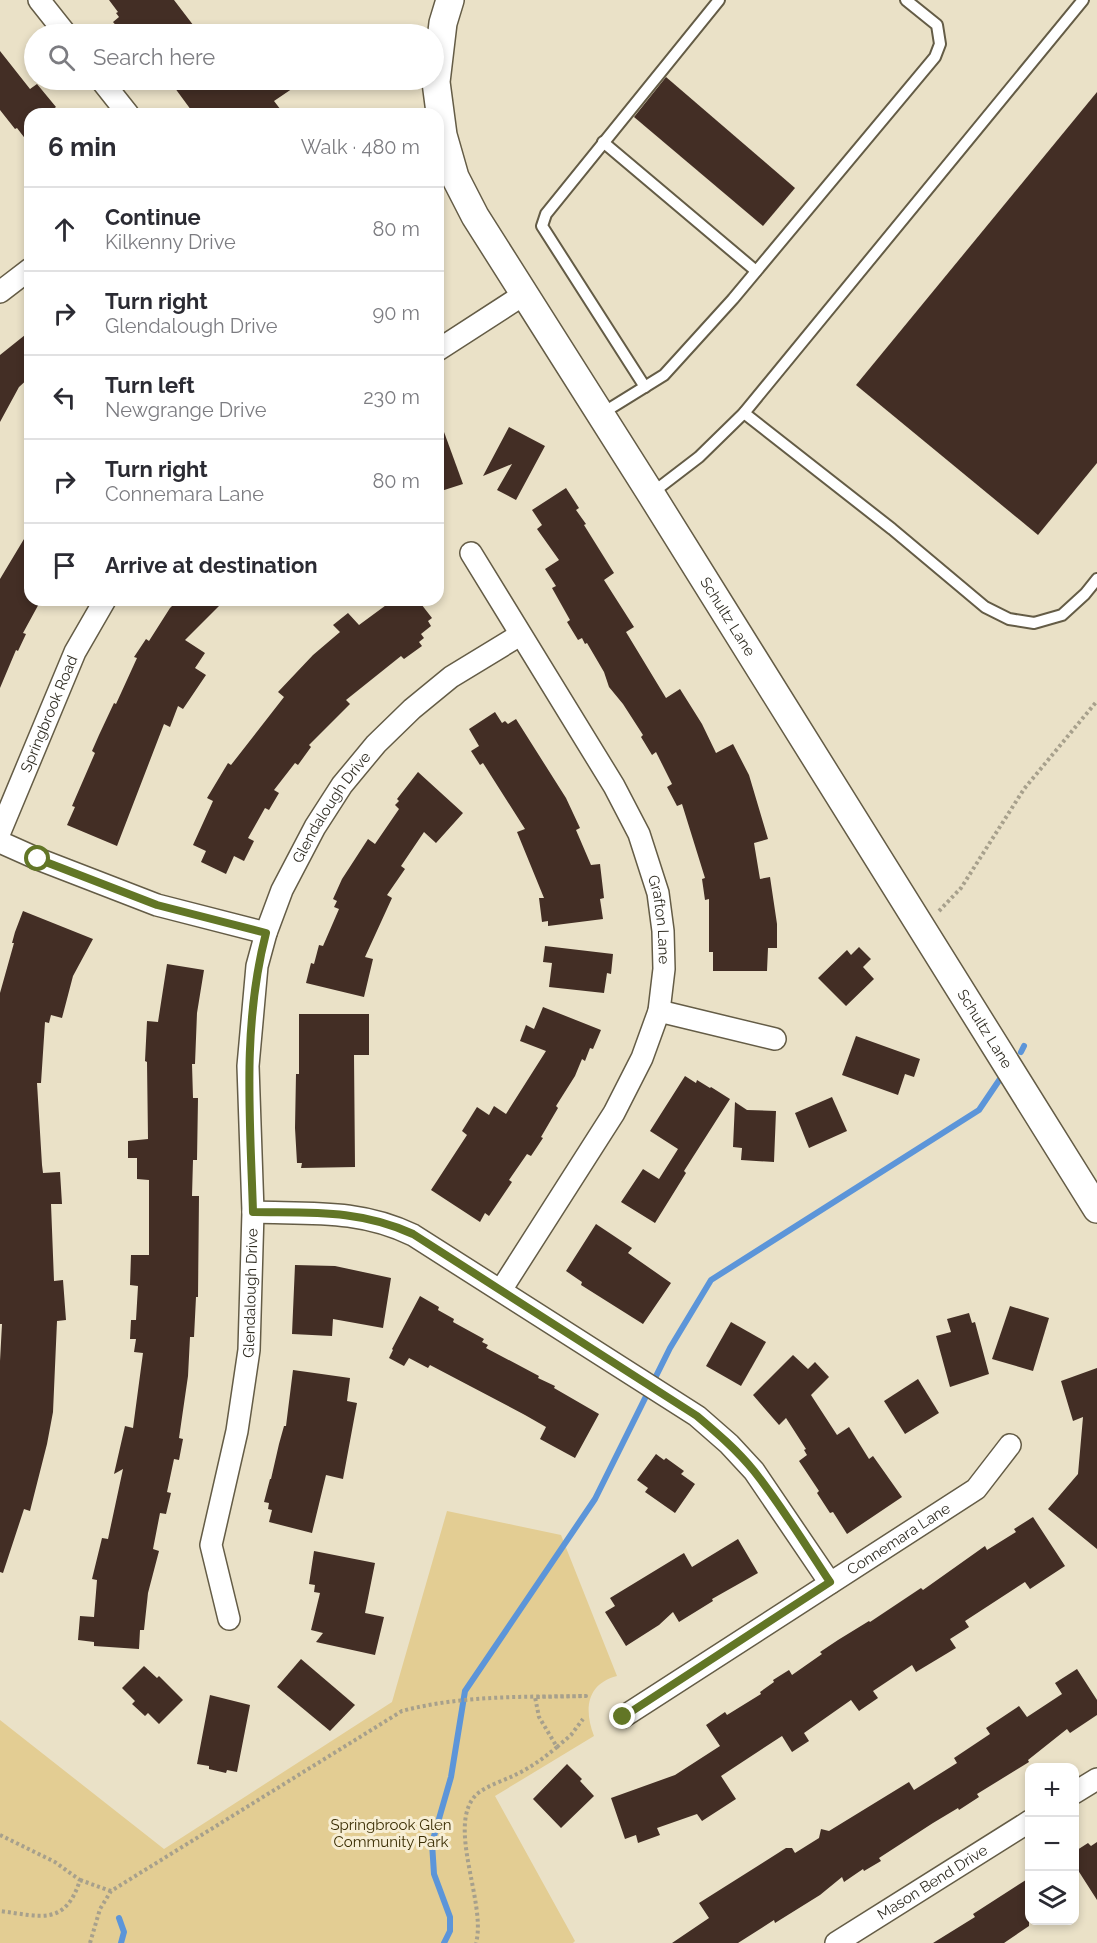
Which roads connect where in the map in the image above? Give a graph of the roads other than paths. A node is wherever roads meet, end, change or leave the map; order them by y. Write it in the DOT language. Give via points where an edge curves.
graph roads {
  1 [pos="39,0"];
  2 [pos="450,0"];
  3 [pos="719,0"];
  4 [pos="906,0"];
  5 [pos="1083,0"];
  6 [pos="58,24"];
  7 [pos="443,24"];
  8 [pos="109,90"];
  9 [pos="437,90"];
  10 [pos="123,108"];
  11 [pos="439,108"];
  12 [pos="444,138"];
  13 [pos="603,142"];
  14 [pos="756,271"];
  15 [pos="24,274"];
  16 [pos="0,292"];
  17 [pos="523,295"];
  18 [pos="444,346"];
  19 [pos="645,387"];
  20 [pos="744,413"];
  21 [pos="601,414"];
  22 [pos="651,494"];
  23 [pos="471,553"];
  24 [pos="1097,579"];
  25 [pos="102,606"];
  26 [pos="520,635"];
  27 [pos="0,832"];
  28 [pos="0,842"];
  29 [pos="266,933"];
  30 [pos="659,1011"];
  31 [pos="775,1039"];
  32 [pos="1097,1209"];
  33 [pos="253,1212"];
  34 [pos="501,1290"];
  35 [pos="1010,1445"];
  36 [pos="830,1582"];
  37 [pos="229,1619"];
  38 [pos="623,1717"];
  39 [pos="1097,1779"];
  40 [pos="1079,1790"];
  41 [pos="1025,1824"];
  42 [pos="836,1943"];
  1 -- 6 [label="street"];
  2 -- 7 [label="street, Schultz Lane"];
  3 -- 13 [label="lane"];
  4 -- 14 [label="lane" via="937,25 940,44 935,57"];
  5 -- 20 [label="lane"];
  8 -- 10 [label="street"];
  9 -- 11 [label="street, Schultz Lane"];
  12 -- 17 [label="street, Schultz Lane" via="460,187"];
  13 -- 14 [label="lane"];
  13 -- 19 [label="lane" via="546,214 542,226"];
  14 -- 19 [label="lane" via="664,375"];
  15 -- 16 [label="street"];
  17 -- 18 [label="street"];
  17 -- 21 [label="street, Schultz Lane"];
  19 -- 21 [label="lane"];
  20 -- 22 [label="lane" via="699,457"];
  20 -- 24 [label="lane" via="985,607 1009,619 1034,623 1062,615"];
  21 -- 22 [label="street, Schultz Lane"];
  22 -- 32 [label="street, Schultz Lane"];
  23 -- 26 [label="street, Grafton Lane"];
  25 -- 27 [label="street, Springbrook Road" via="75,652"];
  26 -- 29 [label="street, Glendalough Drive" via="451,677 376,744 342,785 315,827 282,890"];
  26 -- 30 [label="street, Grafton Lane" via="614,786 639,834 657,893 663,931"];
  28 -- 29 [label="street" via="157,905"];
  29 -- 33 [label="street, Glendalough Drive" via="257,966 248,1066"];
  30 -- 31 [label="street"];
  30 -- 34 [label="street, Grafton Lane" via="642,1058 614,1113"];
  33 -- 34 [label="street" via="344,1214 392,1224"];
  33 -- 37 [label="street, Glendalough Drive" via="249,1350 237,1431 211,1545"];
  34 -- 36 [label="street" via="688,1411 729,1444 754,1471"];
  35 -- 36 [label="street, Connemara Lane" via="976,1489"];
  36 -- 38 [label="street, Connemara Lane"];
  39 -- 40 [label="street"];
  41 -- 42 [label="street, Mason Bend Drive"];
}
